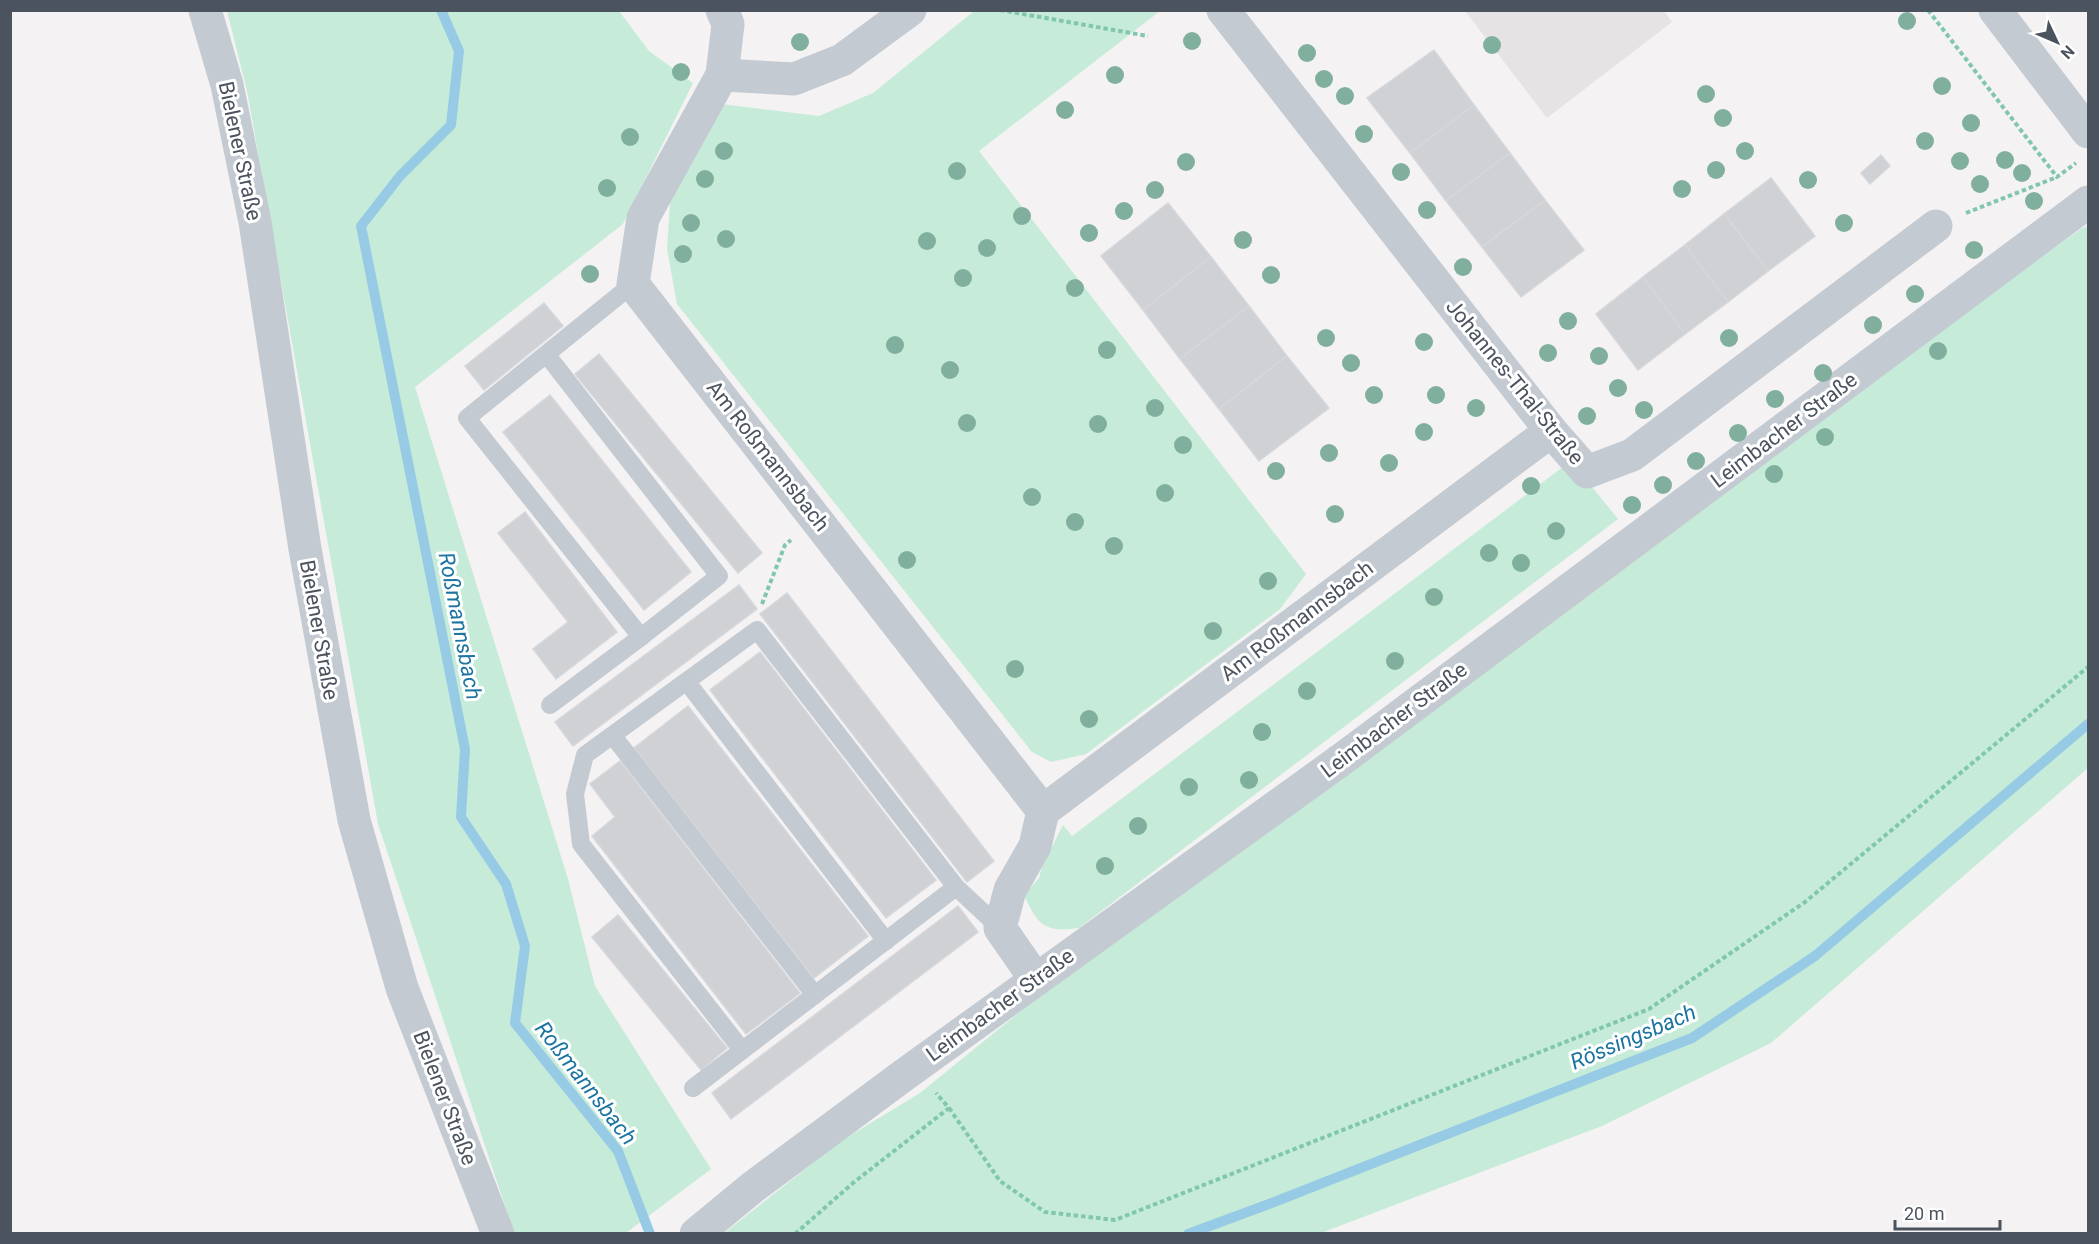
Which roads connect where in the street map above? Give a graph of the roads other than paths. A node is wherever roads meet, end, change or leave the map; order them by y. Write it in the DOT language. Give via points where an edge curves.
graph roads {
  1 [pos="205,10"];
  2 [pos="722,10"];
  3 [pos="910,10"];
  4 [pos="1223,10"];
  5 [pos="1995,10"];
  6 [pos="722,75"];
  7 [pos="2085,146"];
  8 [pos="2088,202"];
  9 [pos="1936,226"];
  10 [pos="633,284"];
  11 [pos="547,355"];
  12 [pos="1551,431"];
  13 [pos="641,637"];
  14 [pos="687,682"];
  15 [pos="550,705"];
  16 [pos="613,736"];
  17 [pos="1043,811"];
  18 [pos="956,887"];
  19 [pos="1000,928"];
  20 [pos="886,941"];
  21 [pos="1036,980"];
  22 [pos="815,995"];
  23 [pos="742,1050"];
  24 [pos="693,1088"];
  25 [pos="498,1233"];
  26 [pos="696,1233"];
  1 -- 25 [label="street, Bielener Straße" via="227,85 255,222 305,549 354,820 402,988"];
  2 -- 6 [label="street" via="729,24"];
  3 -- 6 [label="street" via="842,60 794,79"];
  4 -- 12 [label="street, Johannes-Thal-Straße"];
  5 -- 7 [label="street"];
  6 -- 10 [label="street" via="643,218"];
  8 -- 21 [label="street, Leimbacher Straße" via="1345,757"];
  9 -- 12 [label="street, Johannes-Thal-Straße" via="1632,455 1587,472"];
  10 -- 11 [label="lane"];
  10 -- 17 [label="street, Am Roßmannsbach"];
  11 -- 13 [label="lane" via="719,576"];
  11 -- 13 [label="lane" via="467,418"];
  12 -- 17 [label="street, Am Roßmannsbach"];
  13 -- 15 [label="lane"];
  14 -- 16 [label="lane"];
  14 -- 18 [label="lane" via="757,630"];
  14 -- 20 [label="lane"];
  16 -- 22 [label="lane"];
  16 -- 23 [label="lane" via="585,756 574,794 581,844"];
  17 -- 19 [label="street" via="1035,846 1010,890"];
  18 -- 19 [label="lane"];
  18 -- 20 [label="lane"];
  19 -- 21 [label="street"];
  20 -- 22 [label="lane"];
  21 -- 26 [label="street, Leimbacher Straße"];
  22 -- 23 [label="lane"];
  23 -- 24 [label="lane"];
}
